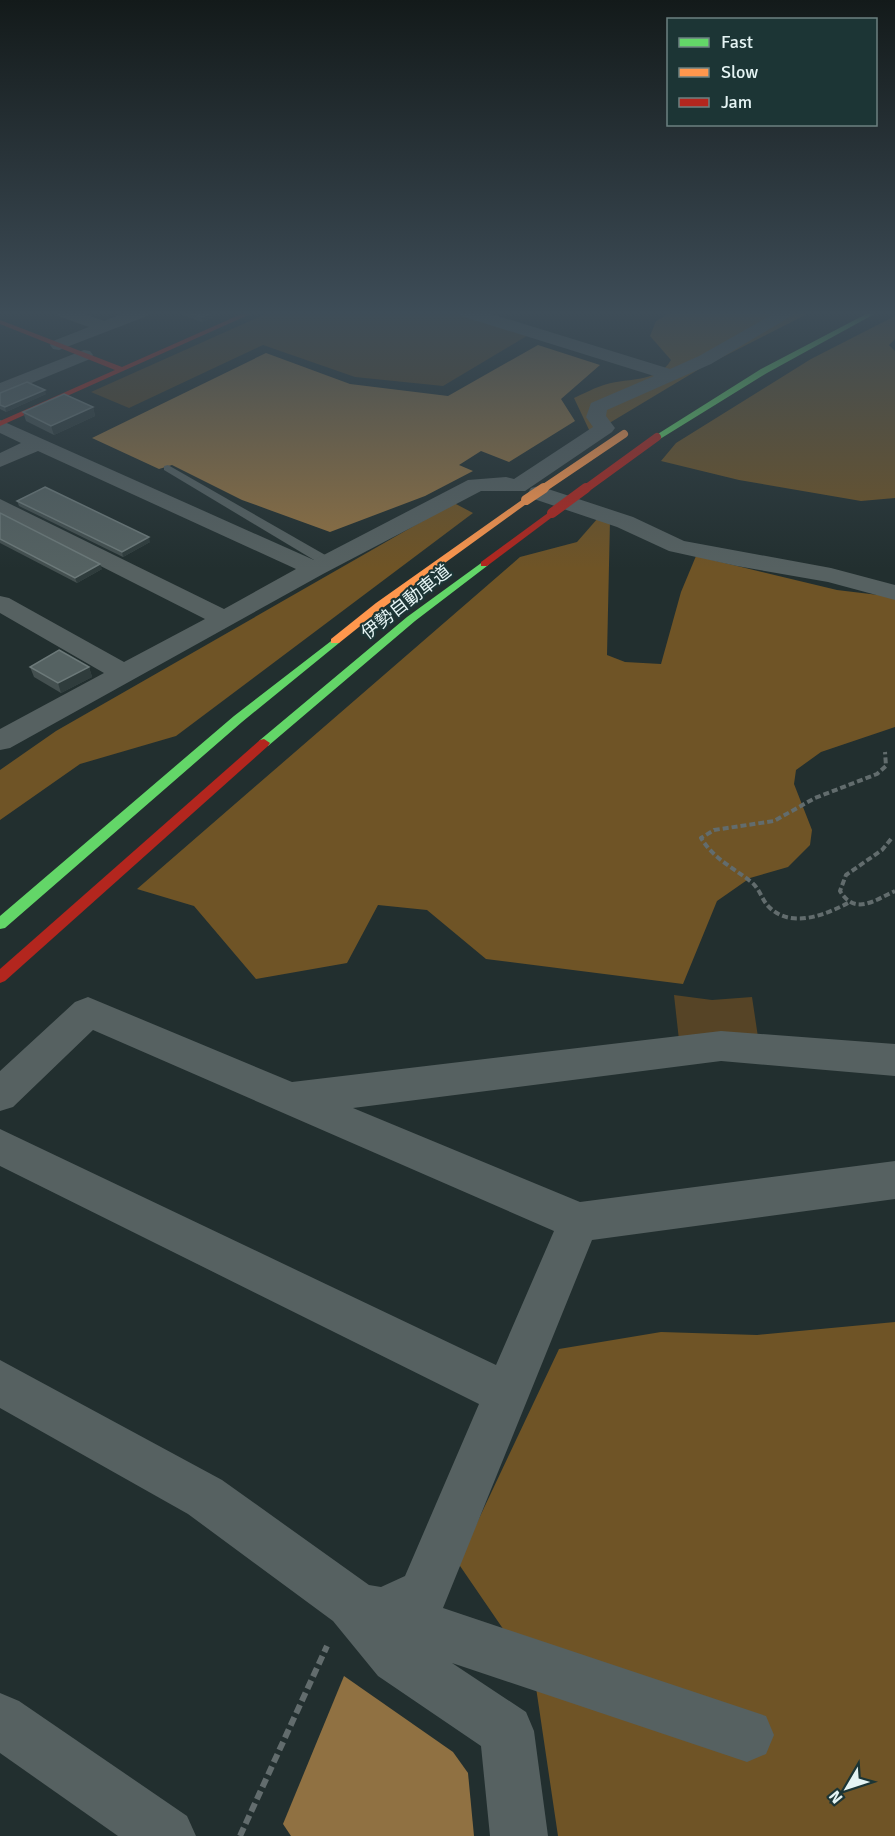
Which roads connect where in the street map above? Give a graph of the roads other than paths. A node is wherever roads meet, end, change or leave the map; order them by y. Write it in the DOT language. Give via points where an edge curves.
graph roads {
  1 [pos="61,398"];
  2 [pos="619,398"];
  3 [pos="717,398"];
  4 [pos="0,425"];
  5 [pos="634,427"];
  6 [pos="38,443"];
  7 [pos="0,461"];
  8 [pos="168,468"];
  9 [pos="521,493"];
  10 [pos="0,506"];
  11 [pos="322,566"];
  12 [pos="895,593"];
  13 [pos="0,603"];
  14 [pos="223,618"];
  15 [pos="123,673"];
  16 [pos="4,735"];
  17 [pos="0,924"];
  18 [pos="0,977"];
  19 [pos="895,1060"];
  20 [pos="0,1095"];
  21 [pos="287,1099"];
  22 [pos="0,1147"];
  23 [pos="892,1187"];
  24 [pos="579,1222"];
  25 [pos="0,1383"];
  26 [pos="507,1394"];
  27 [pos="353,1621"];
  28 [pos="0,1720"];
  29 [pos="747,1735"];
  30 [pos="167,1836"];
  31 [pos="519,1836"];
  1 -- 4 [label="main road"];
  2 -- 9 [label="street" via="598,407 597,417 605,428"];
  3 -- 18 [label="main road, 伊勢自動車道, bridge" via="657,437 411,619"];
  4 -- 6 [label="street"];
  5 -- 9 [label="main road, 伊勢自動車道, bridge"];
  6 -- 7 [label="street"];
  6 -- 11 [label="street"];
  8 -- 11 [label="lane"];
  9 -- 11 [label="street" via="506,483 476,485"];
  9 -- 12 [label="street" via="625,522 677,546 831,574"];
  9 -- 17 [label="main road, 伊勢自動車道" via="291,676"];
  10 -- 14 [label="street"];
  11 -- 14 [label="street"];
  13 -- 15 [label="street"];
  14 -- 15 [label="street"];
  15 -- 16 [label="street"];
  19 -- 21 [label="street" via="721,1046"];
  20 -- 21 [label="street" via="88,1012"];
  21 -- 24 [label="street"];
  22 -- 26 [label="street"];
  23 -- 24 [label="street"];
  24 -- 26 [label="street"];
  25 -- 27 [label="street" via="205,1497"];
  26 -- 27 [label="street" via="423,1594"];
  27 -- 29 [label="street"];
  27 -- 31 [label="street" via="397,1657 507,1731"];
  28 -- 30 [label="street"];
}
